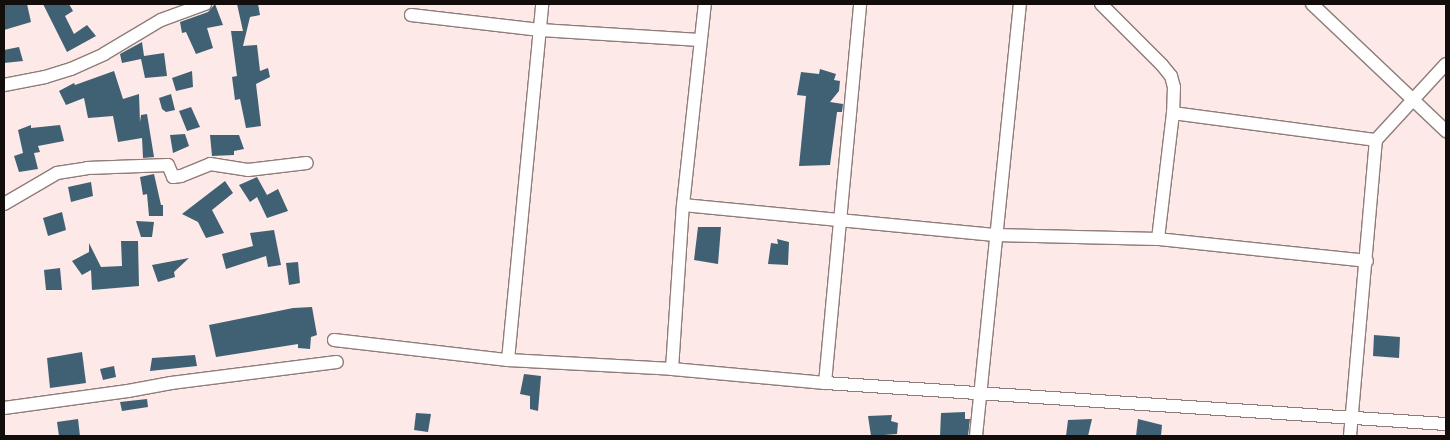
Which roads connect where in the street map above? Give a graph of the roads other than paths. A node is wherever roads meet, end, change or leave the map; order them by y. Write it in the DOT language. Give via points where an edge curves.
graph roads {
  1 [pos="205,4"];
  2 [pos="542,4"];
  3 [pos="705,4"];
  4 [pos="860,4"];
  5 [pos="1020,4"];
  6 [pos="1101,4"];
  7 [pos="1312,4"];
  8 [pos="411,15"];
  9 [pos="540,30"];
  10 [pos="700,40"];
  11 [pos="1446,64"];
  12 [pos="4,85"];
  13 [pos="1414,101"];
  14 [pos="1173,113"];
  15 [pos="1446,132"];
  16 [pos="1376,140"];
  17 [pos="307,163"];
  18 [pos="4,204"];
  19 [pos="683,205"];
  20 [pos="840,221"];
  21 [pos="995,235"];
  22 [pos="1158,239"];
  23 [pos="1366,261"];
  24 [pos="334,340"];
  25 [pos="508,360"];
  26 [pos="337,362"];
  27 [pos="672,369"];
  28 [pos="825,382"];
  29 [pos="981,393"];
  30 [pos="4,408"];
  31 [pos="1352,419"];
  32 [pos="1446,424"];
  33 [pos="976,436"];
  34 [pos="1350,436"];
  1 -- 12 [label="street" via="161,20 104,54 71,69"];
  2 -- 9 [label="street"];
  3 -- 10 [label="street"];
  4 -- 20 [label="street"];
  5 -- 21 [label="street"];
  6 -- 14 [label="street" via="1171,76"];
  7 -- 13 [label="street"];
  8 -- 9 [label="street"];
  9 -- 10 [label="street"];
  9 -- 25 [label="street"];
  10 -- 19 [label="street"];
  11 -- 13 [label="street"];
  13 -- 15 [label="street"];
  13 -- 16 [label="street"];
  14 -- 16 [label="street"];
  14 -- 22 [label="street"];
  16 -- 23 [label="street"];
  17 -- 18 [label="street" via="248,170 210,164 173,177 168,165 87,168 57,174"];
  19 -- 20 [label="street"];
  19 -- 27 [label="street"];
  20 -- 21 [label="street"];
  20 -- 28 [label="street"];
  21 -- 22 [label="street"];
  21 -- 29 [label="street"];
  22 -- 23 [label="street"];
  23 -- 31 [label="street"];
  24 -- 25 [label="street"];
  25 -- 27 [label="street"];
  26 -- 30 [label="street"];
  27 -- 28 [label="street"];
  28 -- 29 [label="street"];
  29 -- 31 [label="street"];
  29 -- 33 [label="street"];
  31 -- 32 [label="street"];
  31 -- 34 [label="street"];
}
